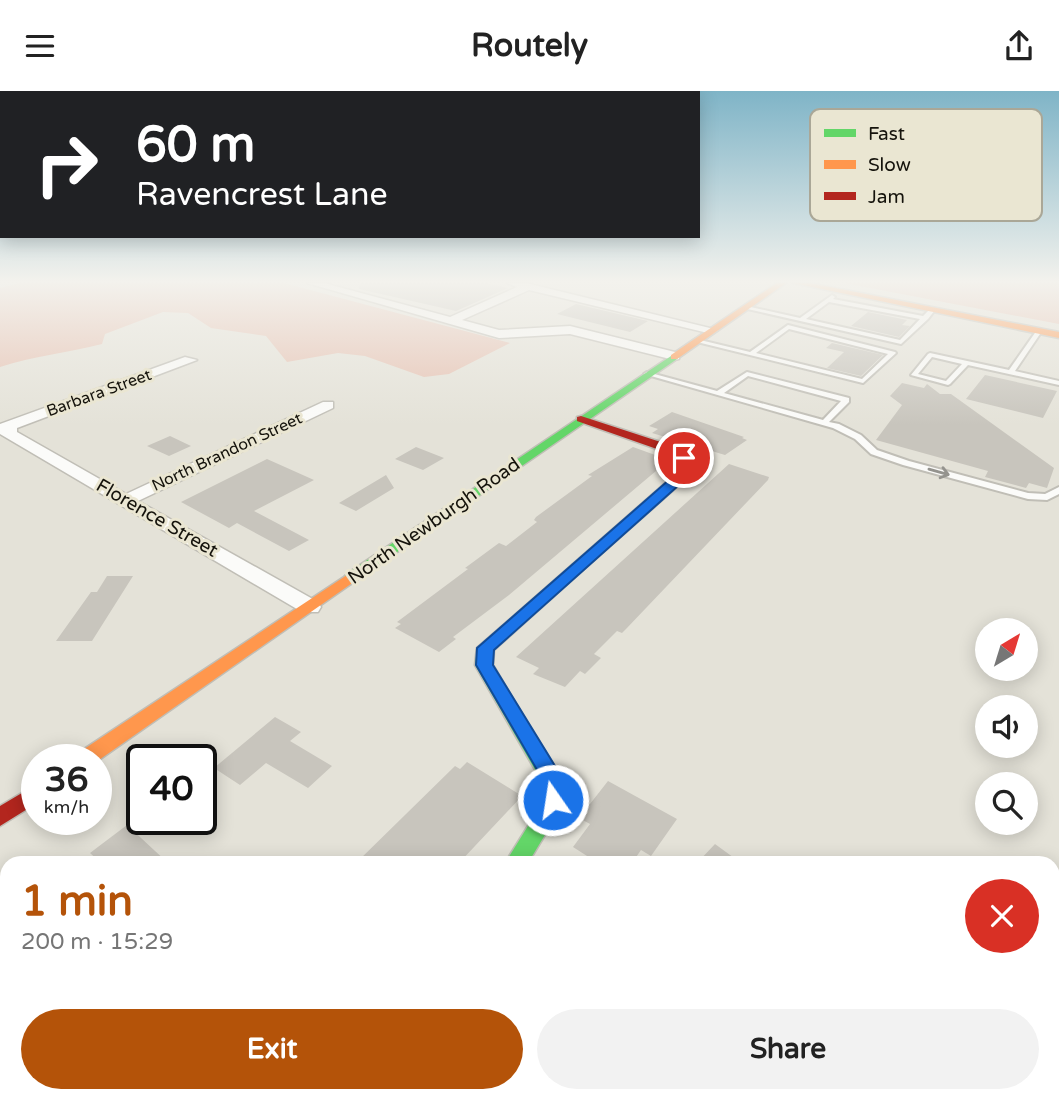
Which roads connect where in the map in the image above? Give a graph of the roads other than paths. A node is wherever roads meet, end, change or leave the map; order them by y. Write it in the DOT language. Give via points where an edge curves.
graph roads {
  1 [pos="488,330"];
  2 [pos="568,330"];
  3 [pos="571,330"];
  4 [pos="712,330"];
  5 [pos="784,330"];
  6 [pos="801,330"];
  7 [pos="847,330"];
  8 [pos="913,330"];
  9 [pos="1034,330"];
  10 [pos="1039,331"];
  11 [pos="1059,335"];
  12 [pos="696,341"];
  13 [pos="751,354"];
  14 [pos="674,356"];
  15 [pos="190,360"];
  16 [pos="966,363"];
  17 [pos="1011,372"];
  18 [pos="647,374"];
  19 [pos="1059,383"];
  20 [pos="719,393"];
  21 [pos="328,405"];
  22 [pos="582,419"];
  23 [pos="824,423"];
  24 [pos="4,428"];
  25 [pos="1059,490"];
  26 [pos="126,499"];
  27 [pos="310,607"];
  28 [pos="107,744"];
  29 [pos="21,803"];
  30 [pos="0,817"];
  31 [pos="521,856"];
  1 -- 2 [label="street" via="508,335"];
  3 -- 14 [label="street"];
  4 -- 12 [label="main road, North Newburgh Road"];
  5 -- 13 [label="lane"];
  6 -- 13 [label="lane" via="893,353 863,381"];
  7 -- 8 [label="lane" via="901,342"];
  9 -- 10 [label="main road"];
  10 -- 11 [label="main road"];
  10 -- 17 [label="lane"];
  12 -- 13 [label="lane"];
  12 -- 14 [label="main road, North Newburgh Road"];
  14 -- 18 [label="main road, North Newburgh Road"];
  15 -- 24 [label="street, Barbara Street"];
  16 -- 16 [label="lane" via="930,355 914,375 948,383"];
  16 -- 17 [label="lane"];
  17 -- 19 [label="lane"];
  18 -- 20 [label="lane"];
  18 -- 22 [label="main road, North Newburgh Road"];
  20 -- 23 [label="lane"];
  20 -- 23 [label="lane" via="747,374 846,400"];
  21 -- 26 [label="street, North Brandon Street"];
  22 -- 27 [label="main road, North Newburgh Road"];
  22 -- 31 [label="main road" via="678,452 688,465 684,474 486,648 484,665 552,782 549,814"];
  23 -- 25 [label="lane, one-way" via="858,437 874,452 1028,496 1047,497"];
  24 -- 26 [label="street, Florence Street"];
  26 -- 27 [label="street, Florence Street"];
  27 -- 28 [label="main road, North Newburgh Road"];
  29 -- 30 [label="main road"];
}
